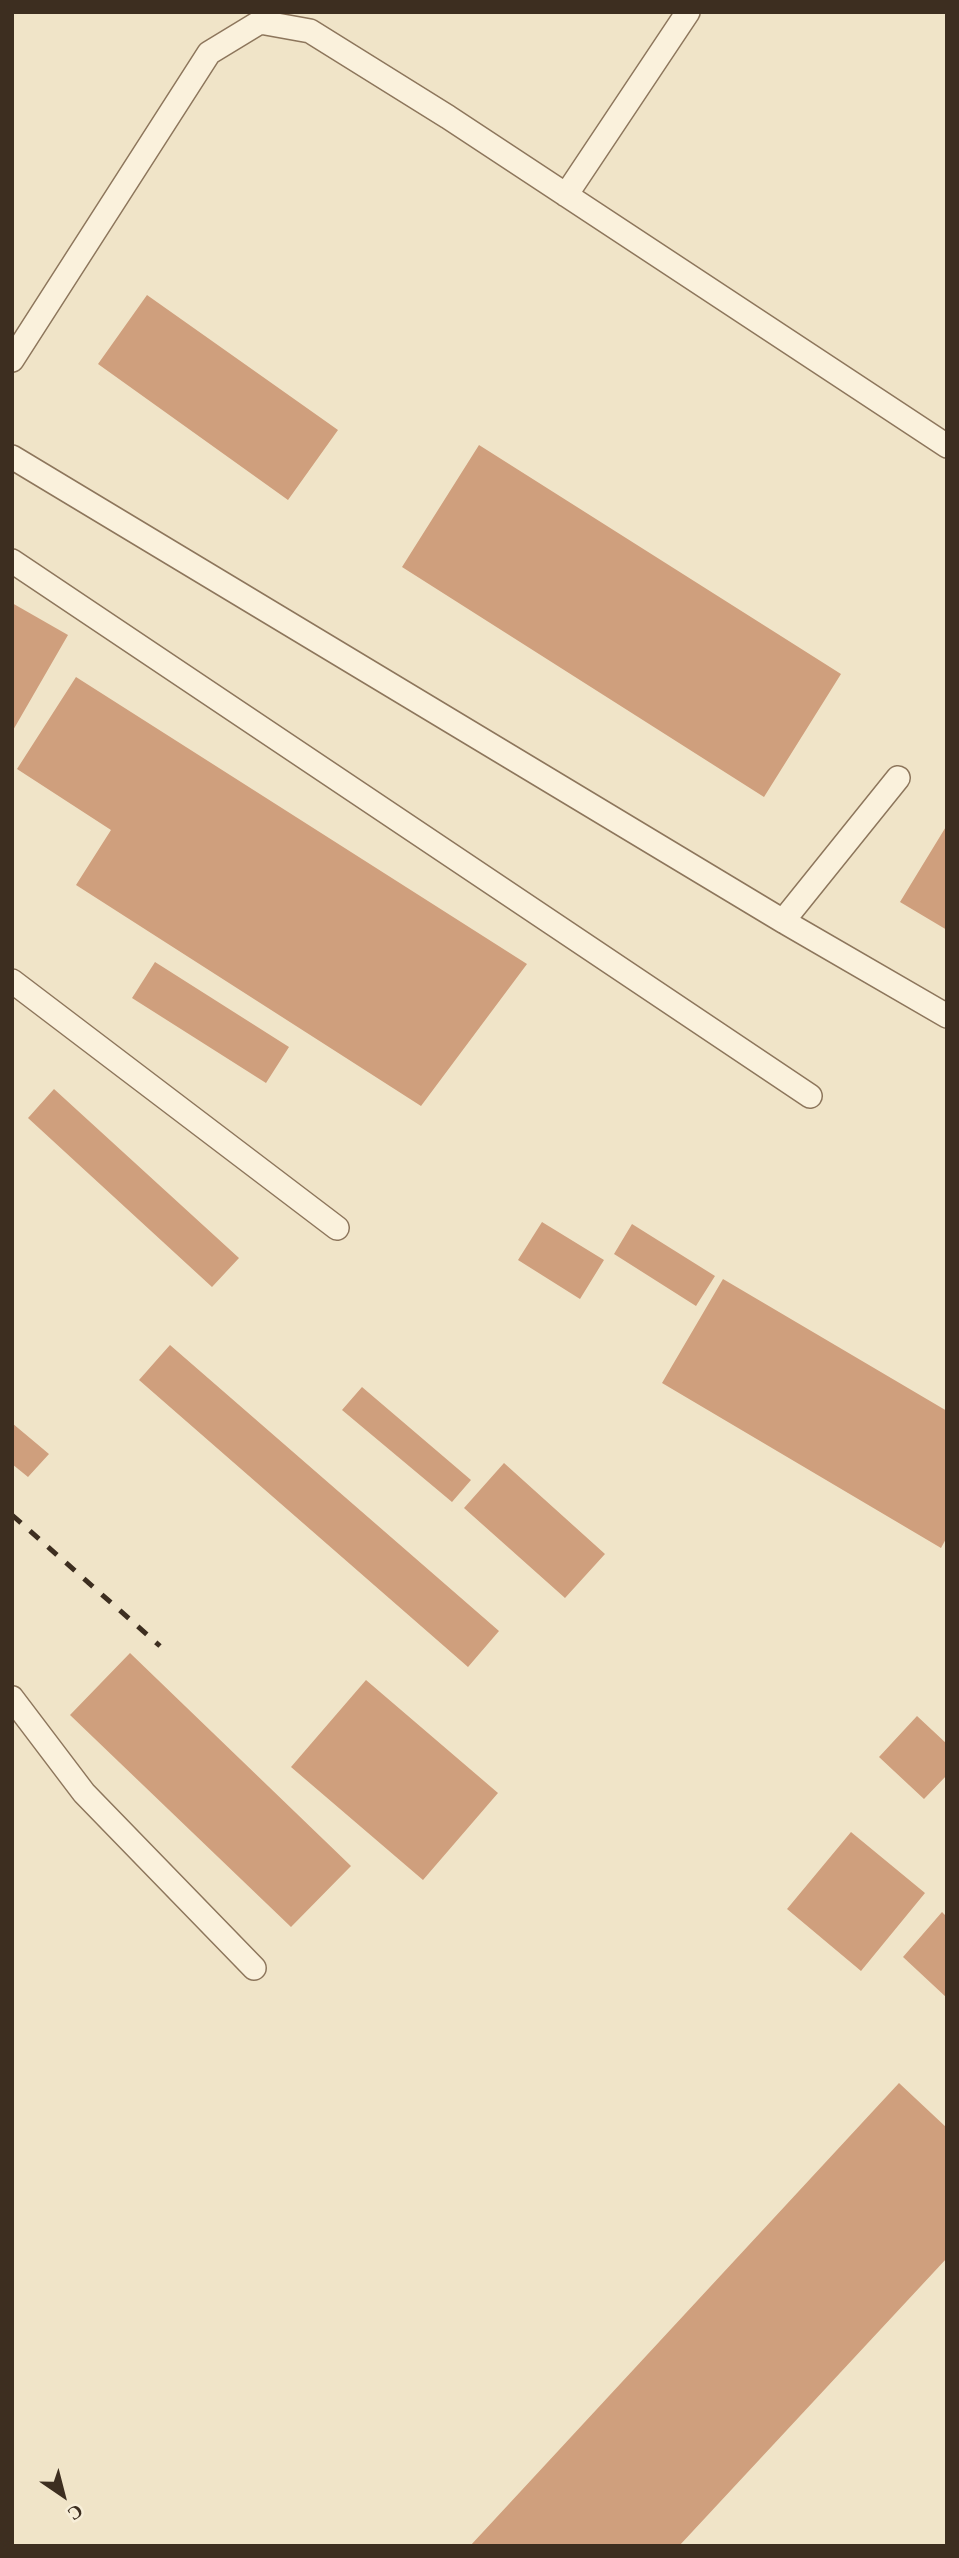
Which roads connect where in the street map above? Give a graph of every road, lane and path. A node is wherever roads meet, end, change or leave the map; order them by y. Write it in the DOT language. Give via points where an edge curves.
graph roads {
  1 [pos="688,12"];
  2 [pos="566,195"];
  3 [pos="12,360"];
  4 [pos="947,446"];
  5 [pos="12,457"];
  6 [pos="12,561"];
  7 [pos="898,778"];
  8 [pos="783,921"];
  9 [pos="12,981"];
  10 [pos="947,1016"];
  11 [pos="810,1096"];
  12 [pos="337,1228"];
  13 [pos="12,1698"];
  14 [pos="254,1968"];
  1 -- 2 [label="lane"];
  2 -- 3 [label="lane" via="310,31 260,22 209,53"];
  2 -- 4 [label="lane"];
  5 -- 8 [label="lane"];
  6 -- 11 [label="lane"];
  7 -- 8 [label="lane"];
  8 -- 10 [label="lane"];
  9 -- 12 [label="lane"];
  13 -- 14 [label="lane" via="84,1793"];
}
